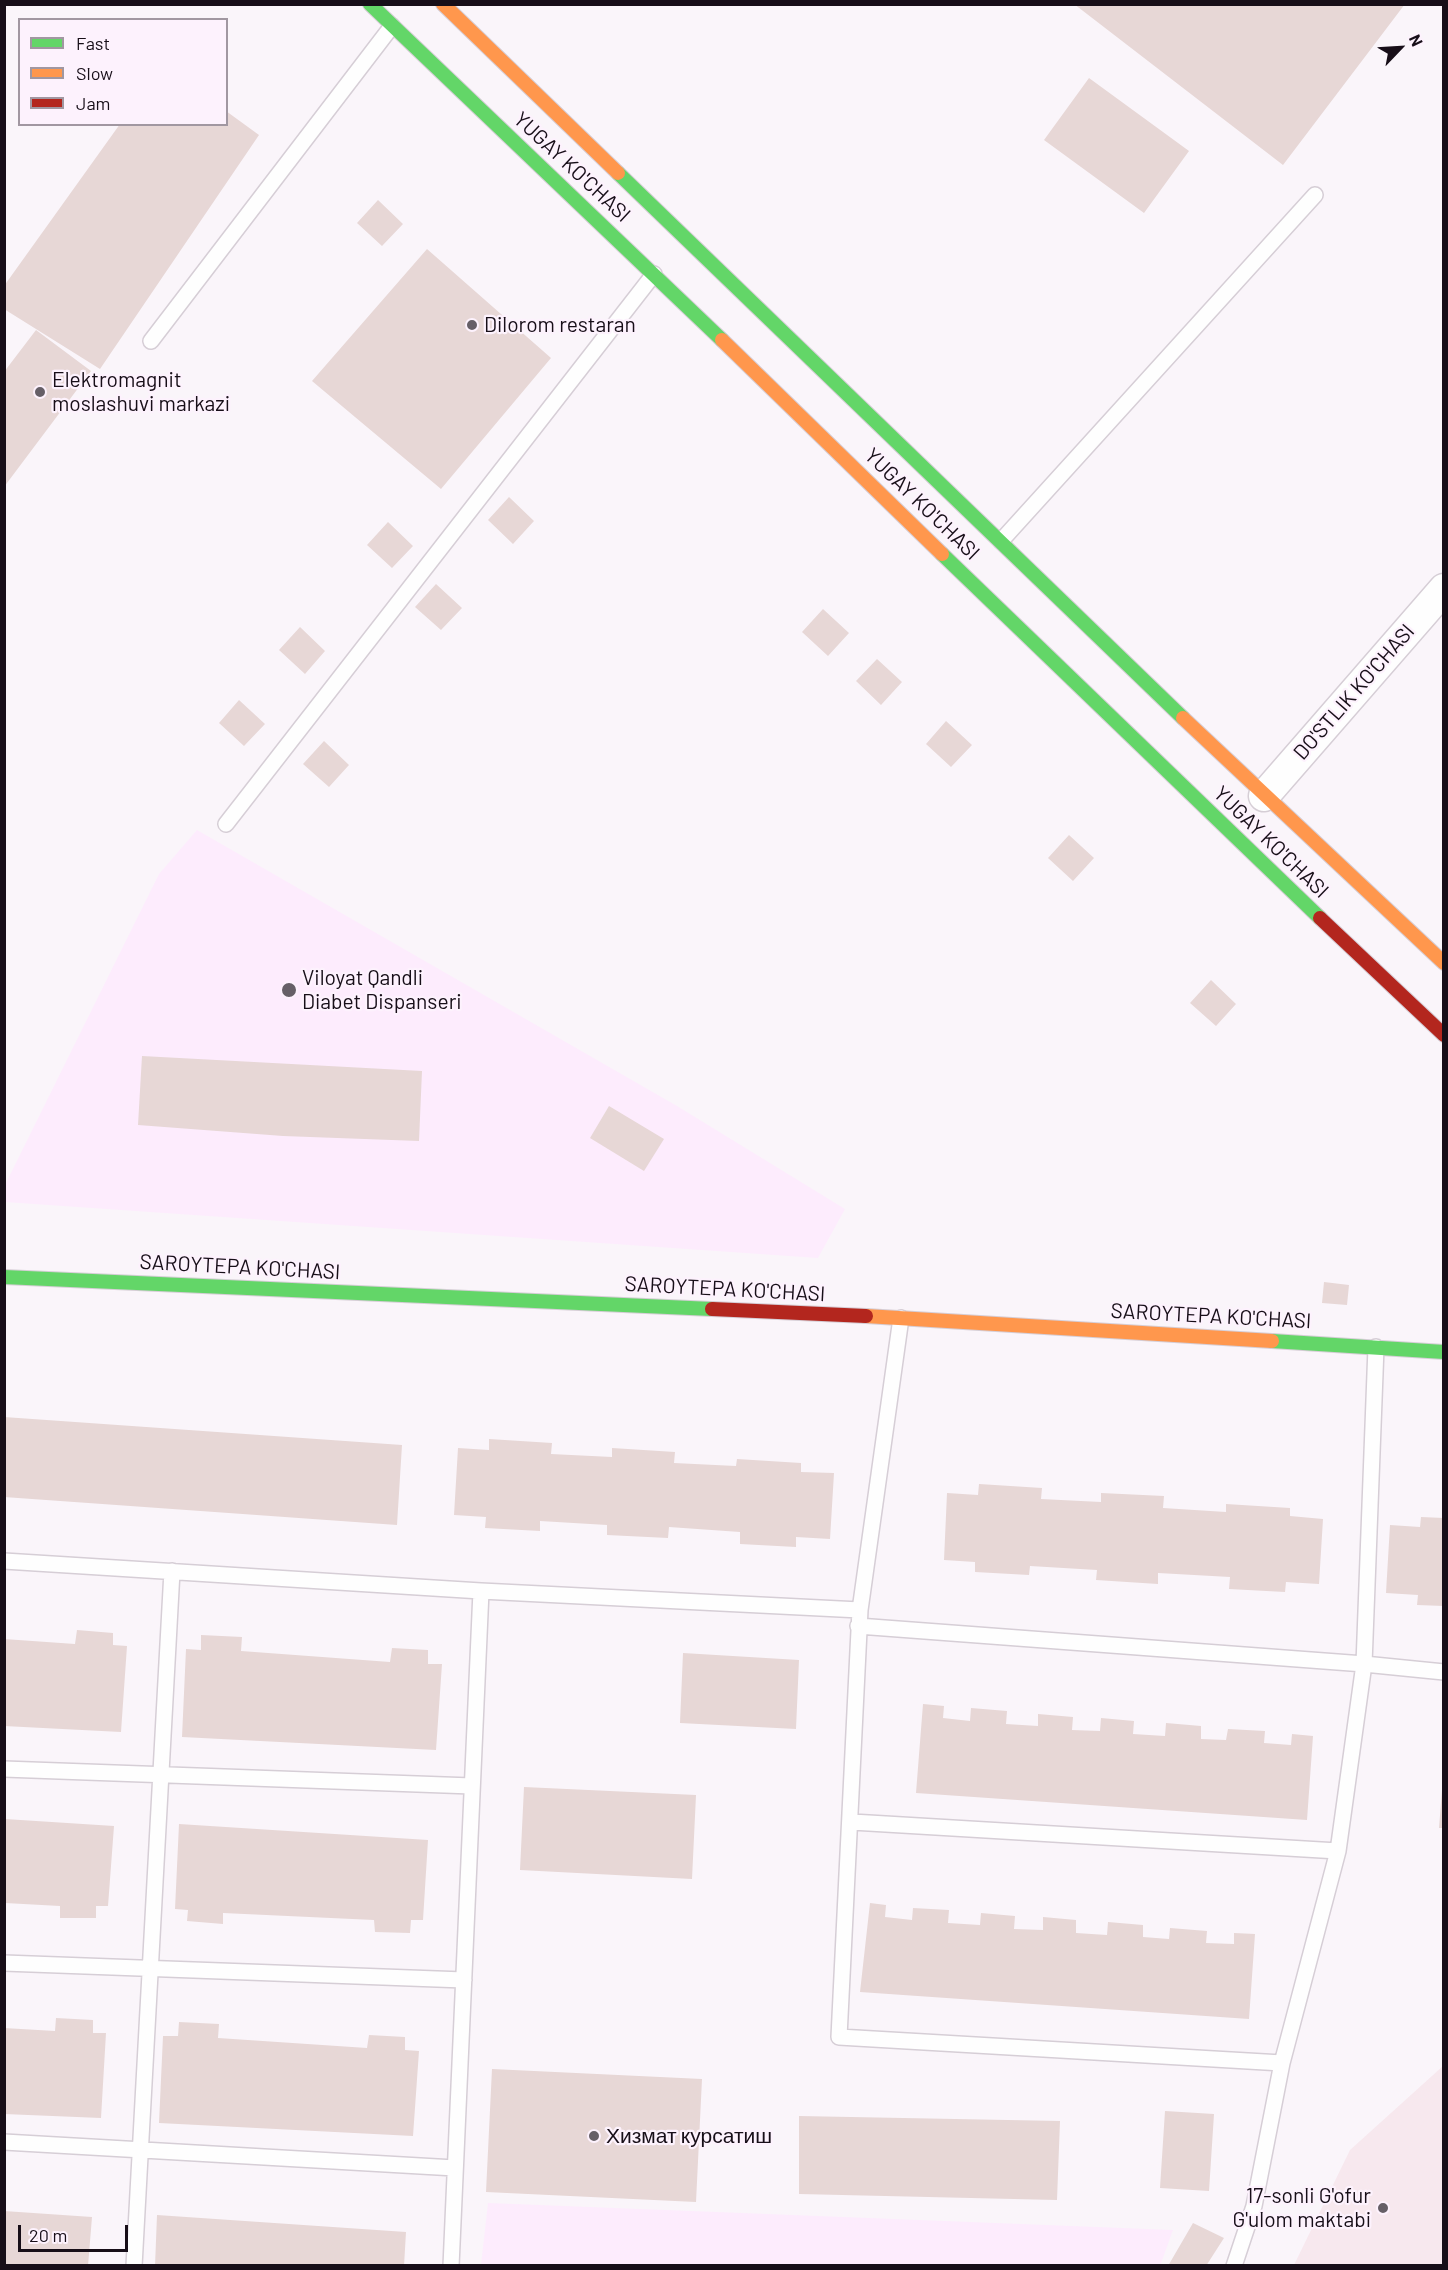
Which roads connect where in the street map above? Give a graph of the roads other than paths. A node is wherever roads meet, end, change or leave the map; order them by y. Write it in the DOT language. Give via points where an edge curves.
graph roads {
  1 [pos="370,4"];
  2 [pos="443,4"];
  3 [pos="392,26"];
  4 [pos="1315,195"];
  5 [pos="654,274"];
  6 [pos="151,341"];
  7 [pos="1001,541"];
  8 [pos="1443,589"];
  9 [pos="1264,796"];
  10 [pos="226,824"];
  11 [pos="1443,963"];
  12 [pos="1443,1035"];
  13 [pos="4,1277"];
  14 [pos="901,1318"];
  15 [pos="1376,1347"];
  16 [pos="1443,1352"];
  17 [pos="4,1561"];
  18 [pos="172,1571"];
  19 [pos="481,1591"];
  20 [pos="861,1610"];
  21 [pos="858,1626"];
  22 [pos="1364,1664"];
  23 [pos="1443,1672"];
  24 [pos="4,1769"];
  25 [pos="161,1774"];
  26 [pos="472,1786"];
  27 [pos="852,1822"];
  28 [pos="1338,1851"];
  29 [pos="4,1963"];
  30 [pos="150,1969"];
  31 [pos="464,1980"];
  32 [pos="1282,2063"];
  33 [pos="4,2142"];
  34 [pos="141,2149"];
  35 [pos="455,2168"];
  36 [pos="134,2265"];
  37 [pos="451,2265"];
  38 [pos="1234,2265"];
  1 -- 3 [label="main road, YUGAY KO'CHASI"];
  2 -- 7 [label="main road, YUGAY KO'CHASI"];
  3 -- 5 [label="main road, YUGAY KO'CHASI"];
  3 -- 6 [label="lane"];
  4 -- 7 [label="lane"];
  5 -- 10 [label="lane"];
  5 -- 12 [label="main road, YUGAY KO'CHASI"];
  7 -- 9 [label="main road, YUGAY KO'CHASI"];
  8 -- 9 [label="street, DO'STLIK KO'CHASI"];
  9 -- 11 [label="main road, YUGAY KO'CHASI"];
  13 -- 14 [label="main road, SAROYTEPA KO'CHASI"];
  14 -- 15 [label="main road, SAROYTEPA KO'CHASI"];
  14 -- 20 [label="lane"];
  15 -- 16 [label="main road, SAROYTEPA KO'CHASI"];
  15 -- 22 [label="lane"];
  17 -- 18 [label="lane"];
  18 -- 19 [label="lane"];
  18 -- 25 [label="lane"];
  19 -- 20 [label="lane"];
  19 -- 26 [label="lane"];
  20 -- 21 [label="lane"];
  21 -- 22 [label="lane"];
  21 -- 27 [label="lane"];
  22 -- 23 [label="lane"];
  22 -- 28 [label="lane"];
  24 -- 25 [label="lane"];
  25 -- 26 [label="lane"];
  25 -- 30 [label="lane"];
  26 -- 31 [label="lane"];
  27 -- 28 [label="lane"];
  27 -- 32 [label="lane" via="839,2037"];
  28 -- 32 [label="lane"];
  29 -- 30 [label="lane"];
  30 -- 31 [label="lane"];
  30 -- 34 [label="lane"];
  31 -- 35 [label="lane"];
  32 -- 38 [label="lane" via="1254,2206"];
  33 -- 34 [label="lane"];
  34 -- 35 [label="lane"];
  34 -- 36 [label="lane"];
  35 -- 37 [label="lane"];
}
